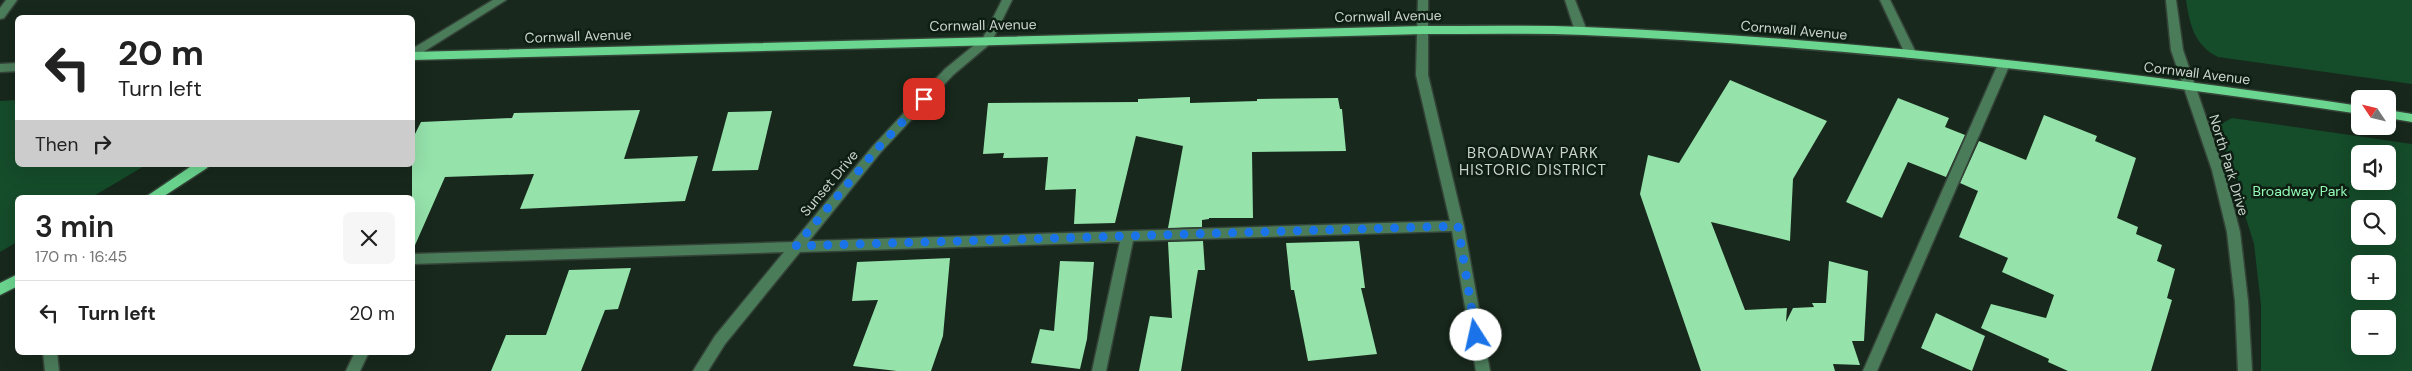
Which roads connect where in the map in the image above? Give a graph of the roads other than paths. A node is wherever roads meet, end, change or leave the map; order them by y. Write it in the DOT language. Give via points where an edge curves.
graph roads {
  1 [pos="12,0"];
  2 [pos="501,0"];
  3 [pos="1007,0"];
  4 [pos="1423,0"];
  5 [pos="1570,0"];
  6 [pos="1885,0"];
  7 [pos="2171,0"];
  8 [pos="0,15"];
  9 [pos="1423,30"];
  10 [pos="1582,31"];
  11 [pos="987,40"];
  12 [pos="415,53"];
  13 [pos="415,55"];
  14 [pos="1911,55"];
  15 [pos="2004,64"];
  16 [pos="15,67"];
  17 [pos="0,68"];
  18 [pos="2188,87"];
  19 [pos="2351,109"];
  20 [pos="2396,115"];
  21 [pos="2412,118"];
  22 [pos="200,167"];
  23 [pos="155,195"];
  24 [pos="1458,226"];
  25 [pos="1128,236"];
  26 [pos="796,246"];
  27 [pos="415,259"];
  28 [pos="15,281"];
  29 [pos="0,290"];
  30 [pos="50,355"];
  31 [pos="361,355"];
  32 [pos="52,371"];
  33 [pos="353,371"];
  34 [pos="700,371"];
  35 [pos="1100,371"];
  36 [pos="1483,371"];
  37 [pos="1870,371"];
  38 [pos="2245,371"];
  1 -- 8 [label="street"];
  2 -- 12 [label="street"];
  3 -- 11 [label="street, Sunset Drive"];
  4 -- 9 [label="street"];
  5 -- 10 [label="street"];
  6 -- 14 [label="street"];
  7 -- 18 [label="street, North Park Drive" via="2174,37"];
  9 -- 10 [label="main road, Cornwall Avenue"];
  9 -- 11 [label="main road, Cornwall Avenue"];
  9 -- 24 [label="street" via="1422,75"];
  10 -- 14 [label="main road, Cornwall Avenue" via="1772,42"];
  11 -- 13 [label="main road, Cornwall Avenue"];
  11 -- 26 [label="street, Sunset Drive" via="950,72 877,149"];
  14 -- 15 [label="main road, Cornwall Avenue"];
  15 -- 18 [label="main road, Cornwall Avenue"];
  15 -- 37 [label="street"];
  16 -- 17 [label="street"];
  18 -- 19 [label="main road, Cornwall Avenue"];
  18 -- 38 [label="street, North Park Drive" via="2223,186 2236,245 2243,300"];
  20 -- 21 [label="main road"];
  22 -- 23 [label="main road"];
  24 -- 25 [label="street"];
  24 -- 36 [label="street"];
  25 -- 26 [label="street"];
  25 -- 35 [label="street"];
  26 -- 27 [label="street"];
  26 -- 34 [label="street, Sunset Drive" via="720,340"];
  28 -- 29 [label="main road"];
  30 -- 32 [label="street"];
  31 -- 33 [label="street"];
}
